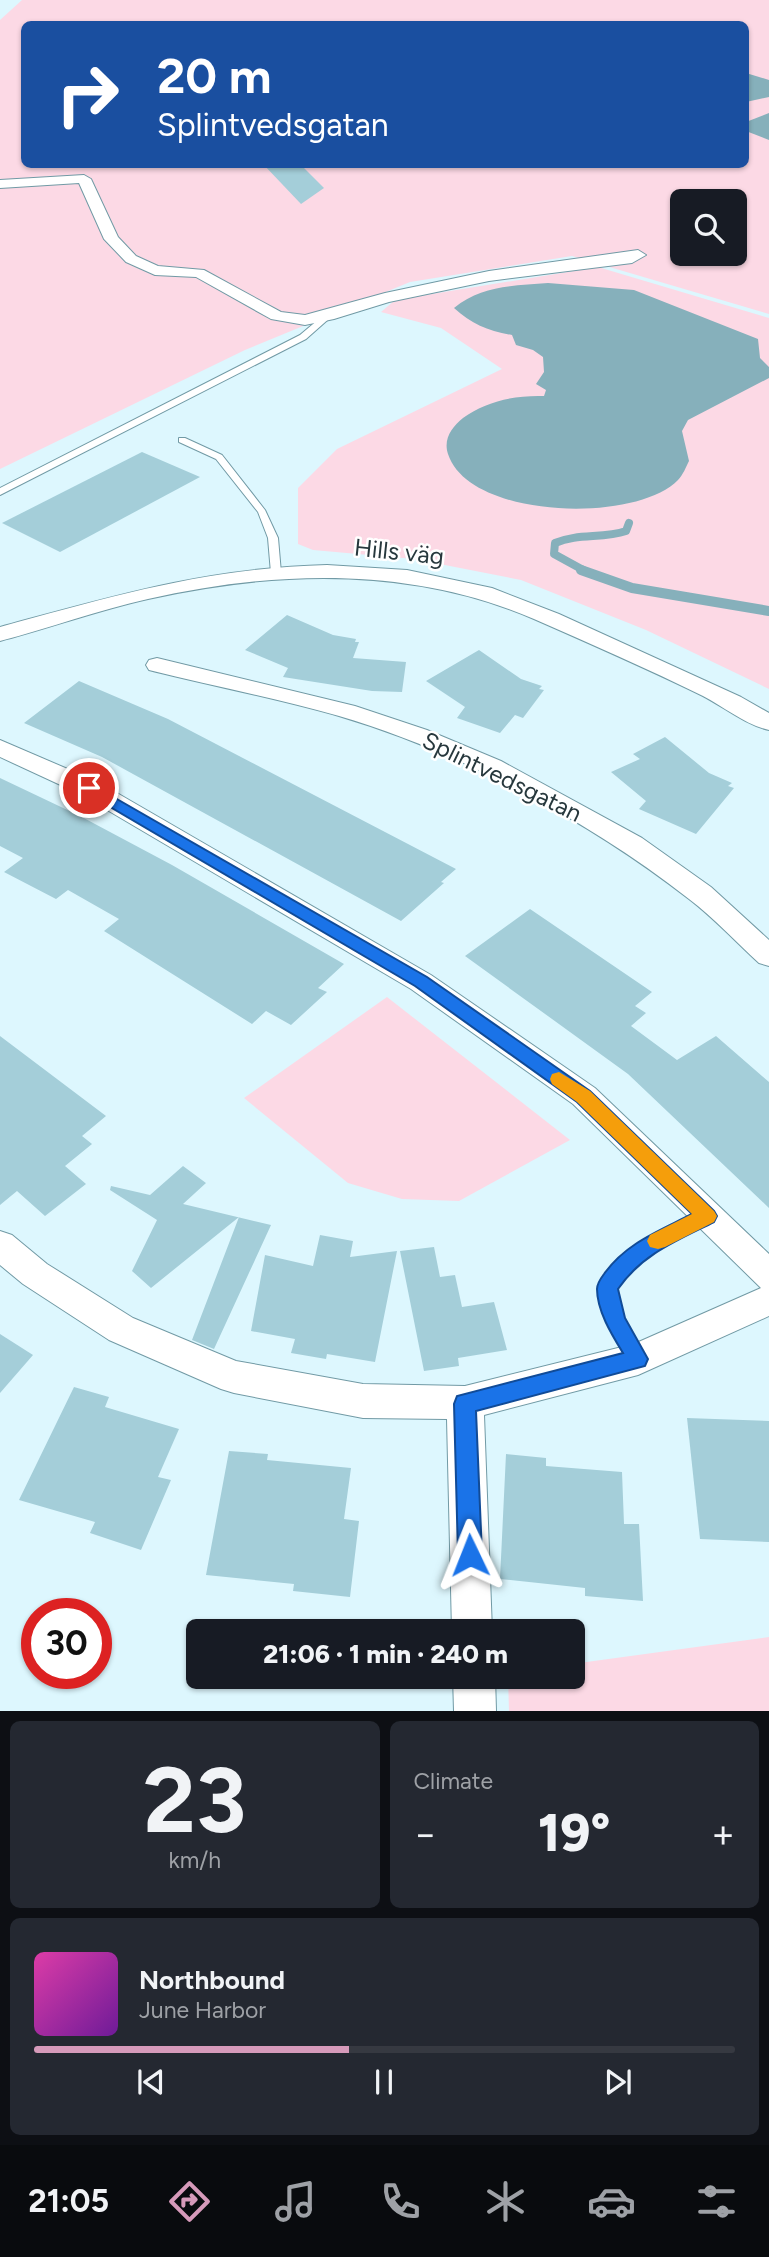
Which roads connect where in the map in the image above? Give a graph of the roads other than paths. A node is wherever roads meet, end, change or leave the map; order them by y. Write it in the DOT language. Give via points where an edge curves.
graph roads {
  1 [pos="0,184"];
  2 [pos="638,255"];
  3 [pos="328,316"];
  4 [pos="182,440"];
  5 [pos="0,492"];
  6 [pos="276,573"];
  7 [pos="0,634"];
  8 [pos="157,665"];
  9 [pos="769,723"];
  10 [pos="0,748"];
  11 [pos="769,956"];
  12 [pos="707,1216"];
  13 [pos="0,1245"];
  14 [pos="769,1276"];
  15 [pos="769,1300"];
  16 [pos="638,1359"];
  17 [pos="465,1404"];
  18 [pos="472,1619"];
  19 [pos="474,1689"];
  20 [pos="475,1711"];
  1 -- 3 [label="street" via="84,179 111,239 142,265 164,272 199,273 277,316"];
  2 -- 3 [label="street" via="489,276 385,298"];
  3 -- 5 [label="lane" via="303,337"];
  4 -- 6 [label="lane" via="219,457 262,512 273,538"];
  6 -- 7 [label="street, Hills väg" via="168,588"];
  6 -- 9 [label="street, Hills väg" via="377,573 486,594 658,667"];
  8 -- 11 [label="street, Splintvedsgatan" via="346,711 492,766 633,844 701,894"];
  10 -- 12 [label="street" via="89,788 421,982 584,1096"];
  12 -- 14 [label="street"];
  12 -- 16 [label="lane" via="643,1248 607,1287 615,1320"];
  13 -- 17 [label="street" via="35,1274 121,1329 234,1377 363,1401"];
  15 -- 16 [label="street"];
  16 -- 17 [label="street"];
  17 -- 18 [label="street"];
  19 -- 20 [label="street"];
}
